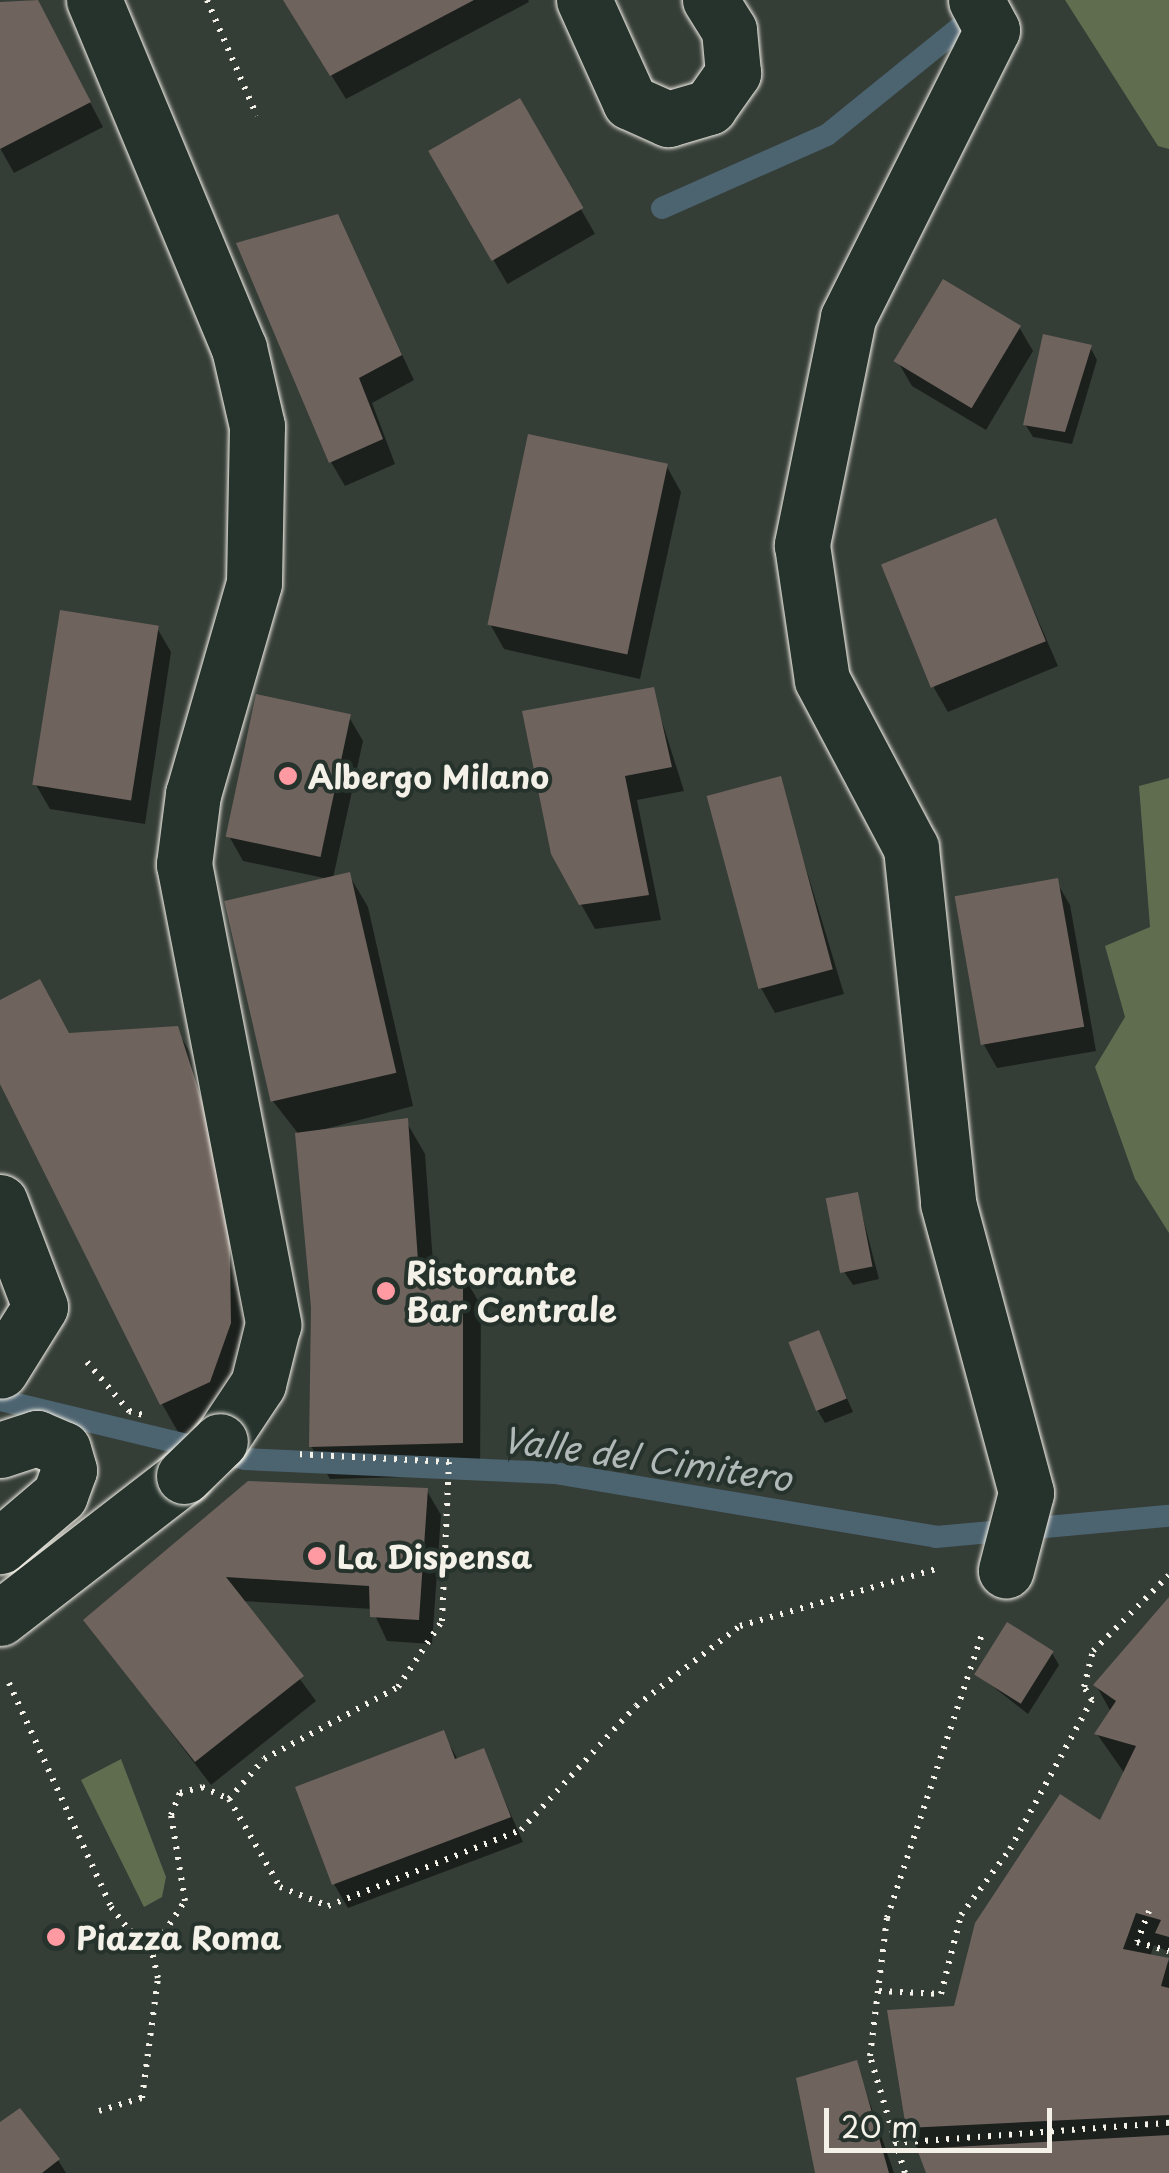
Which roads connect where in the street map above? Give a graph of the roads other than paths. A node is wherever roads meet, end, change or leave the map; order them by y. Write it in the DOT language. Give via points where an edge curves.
graph roads {
  1 [pos="94,0"];
  2 [pos="584,0"];
  3 [pos="710,0"];
  4 [pos="984,15"];
  5 [pos="0,1202"];
  6 [pos="2,1368"];
  7 [pos="0,1450"];
  8 [pos="0,1546"];
  9 [pos="1011,1560"];
  10 [pos="1,1642"];
  1 -- 10 [label="main road" via="239,348 257,426 254,584 193,794 184,864 188,926 273,1324 258,1384 202,1459"];
  2 -- 3 [label="main road" via="624,93 668,119 709,107 733,72 729,30"];
  4 -- 9 [label="main road" via="848,318 802,545 822,680 911,848 948,1204 1026,1493"];
  5 -- 6 [label="main road" via="40,1307"];
  7 -- 8 [label="main road" via="37,1438 62,1449 69,1470 60,1495"];
}
